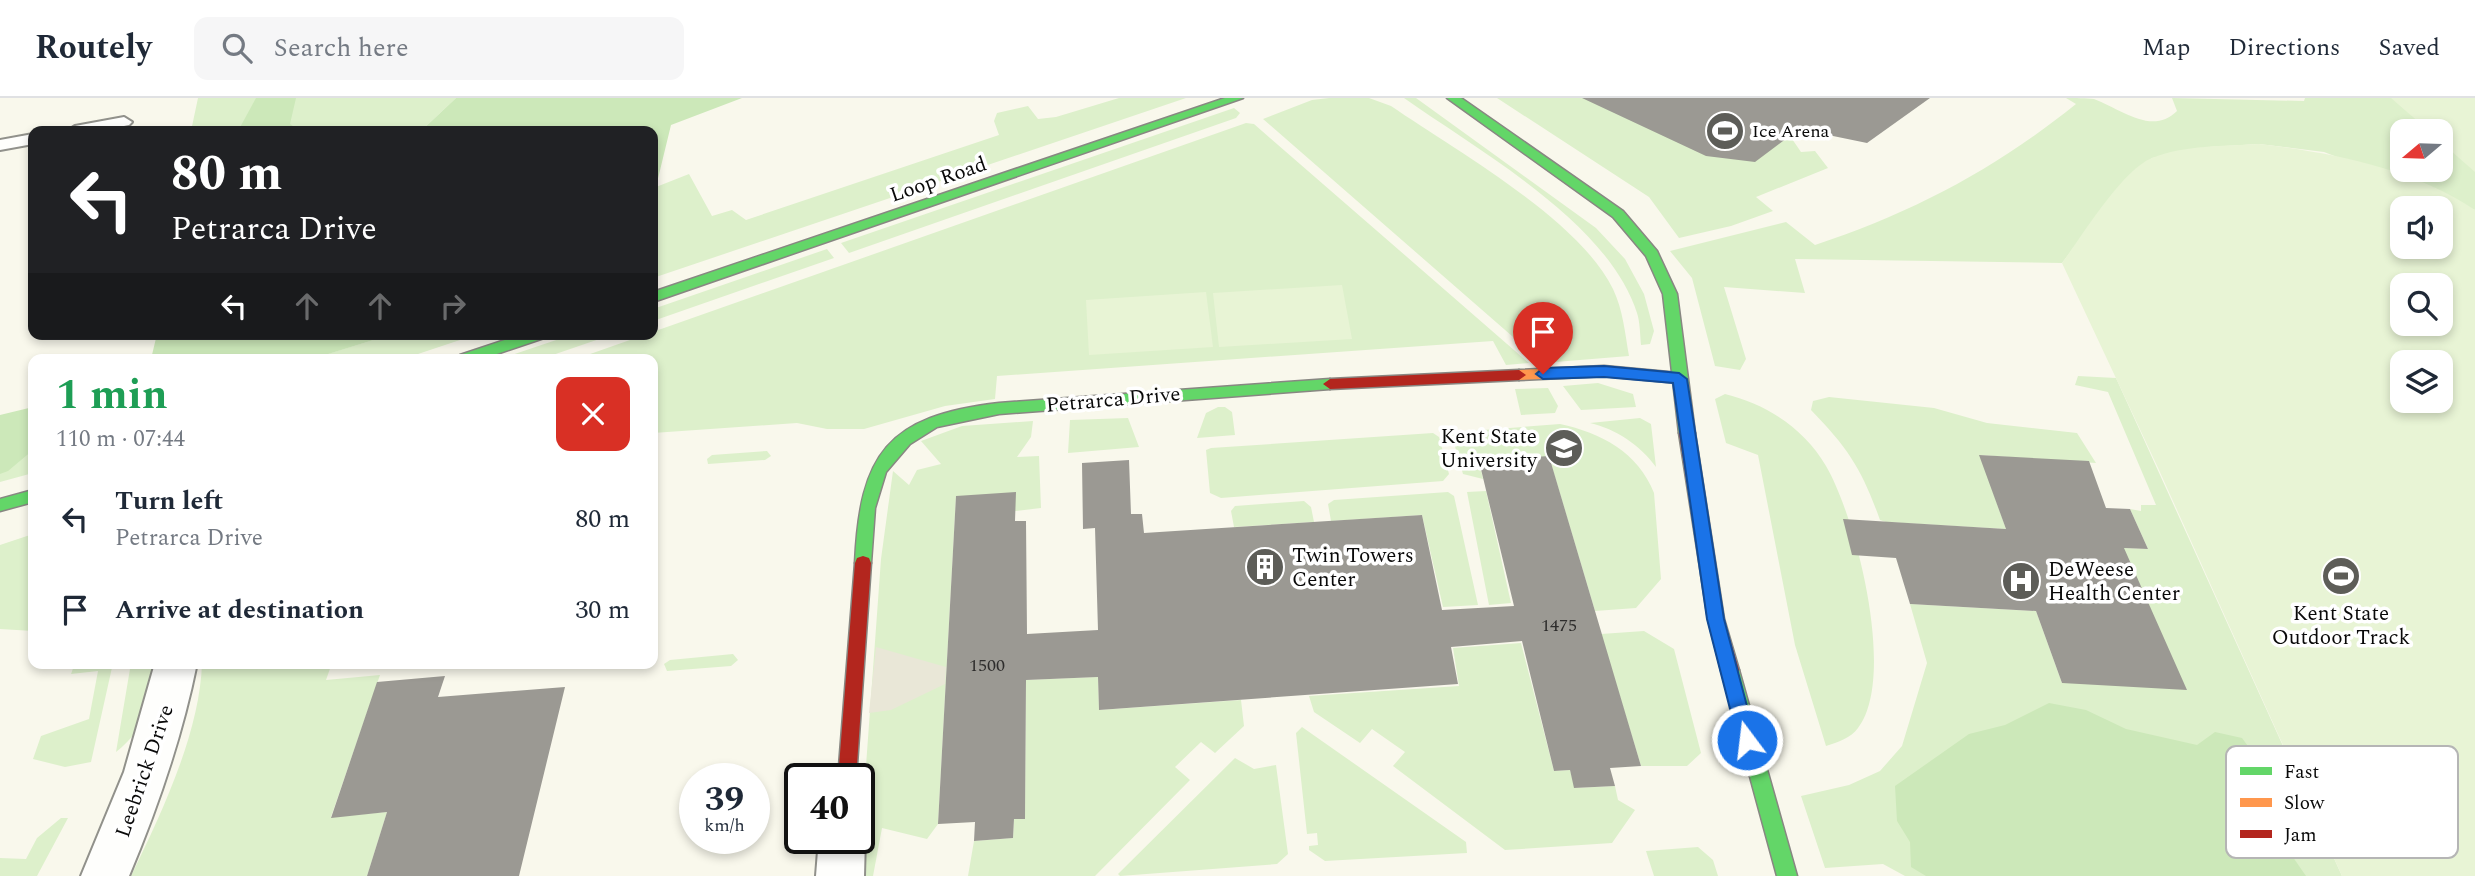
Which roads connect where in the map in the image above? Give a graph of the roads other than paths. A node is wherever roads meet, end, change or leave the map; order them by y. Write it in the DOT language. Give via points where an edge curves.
graph roads {
  1 [pos="1237,98"];
  2 [pos="1453,98"];
  3 [pos="124,122"];
  4 [pos="102,126"];
  5 [pos="28,140"];
  6 [pos="0,145"];
  7 [pos="658,295"];
  8 [pos="521,340"];
  9 [pos="480,354"];
  10 [pos="1679,379"];
  11 [pos="28,497"];
  12 [pos="0,505"];
  13 [pos="175,669"];
  14 [pos="847,763"];
  15 [pos="841,854"];
  16 [pos="105,876"];
  17 [pos="839,876"];
  18 [pos="1787,876"];
  1 -- 7 [label="street, Loop Road"];
  2 -- 10 [label="street" via="1618,214 1652,254 1670,294"];
  3 -- 4 [label="lane"];
  5 -- 6 [label="lane"];
  8 -- 9 [label="street"];
  10 -- 14 [label="street, Petrarca Drive" via="1604,372 1205,391 994,410 938,420 914,432 888,457 867,502"];
  10 -- 18 [label="street" via="1716,619"];
  11 -- 12 [label="street"];
  13 -- 16 [label="street, Leebrick Drive" via="131,818"];
  15 -- 17 [label="street"];
}
